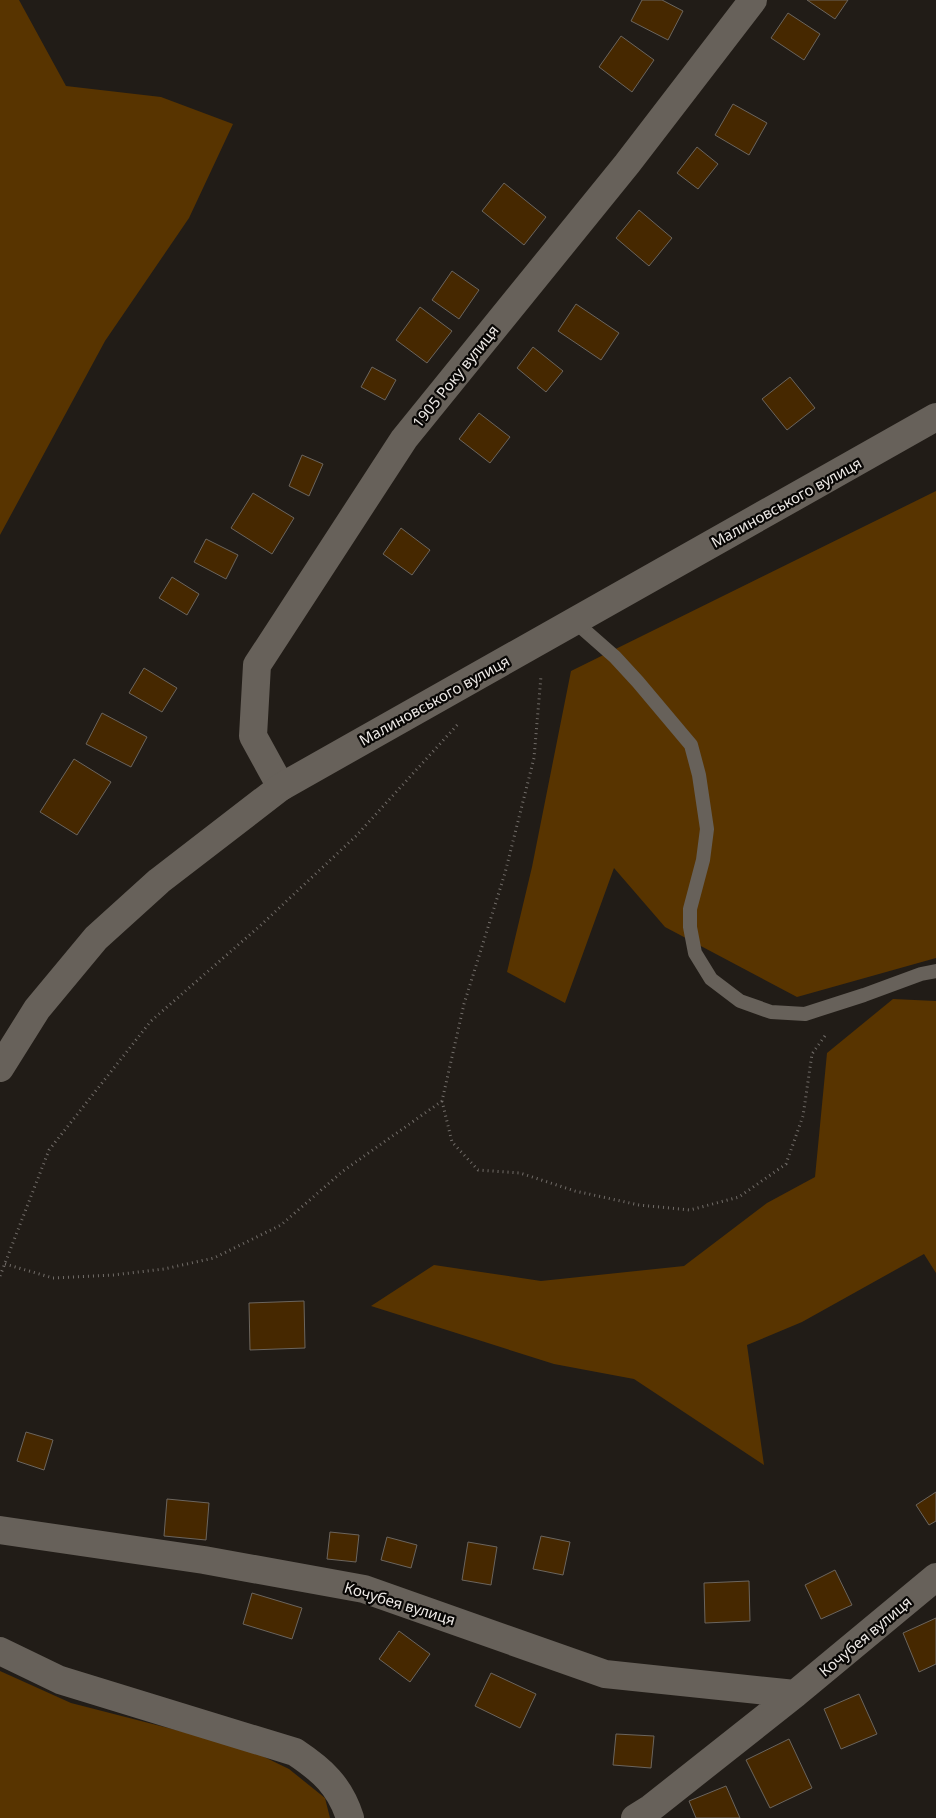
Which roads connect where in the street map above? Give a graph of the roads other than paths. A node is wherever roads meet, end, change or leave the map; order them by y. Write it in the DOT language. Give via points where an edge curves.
graph roads {
  1 [pos="753,0"];
  2 [pos="936,417"];
  3 [pos="574,621"];
  4 [pos="280,787"];
  5 [pos="936,970"];
  6 [pos="0,1068"];
  7 [pos="0,1530"];
  8 [pos="936,1577"];
  9 [pos="0,1651"];
  10 [pos="795,1694"];
  11 [pos="350,1818"];
  12 [pos="635,1818"];
  1 -- 4 [label="street, 1905 Року вулиця" via="627,164 404,439 257,665 253,736"];
  2 -- 3 [label="street, Малиновського вулиця"];
  3 -- 4 [label="street, Малиновського вулиця"];
  3 -- 5 [label="lane" via="615,657 691,745 707,829 703,860 690,909 690,927 695,953 712,979 740,1001 771,1012 805,1014"];
  4 -- 6 [label="street, Малиновського вулиця" via="158,881 96,938 37,1009"];
  7 -- 10 [label="street, Кочубея вулиця" via="204,1560 364,1589 605,1674"];
  8 -- 10 [label="street, Кочубея вулиця"];
  9 -- 11 [label="street" via="60,1680 296,1752 317,1766 335,1786"];
  10 -- 12 [label="street, Кочубея вулиця"];
}
